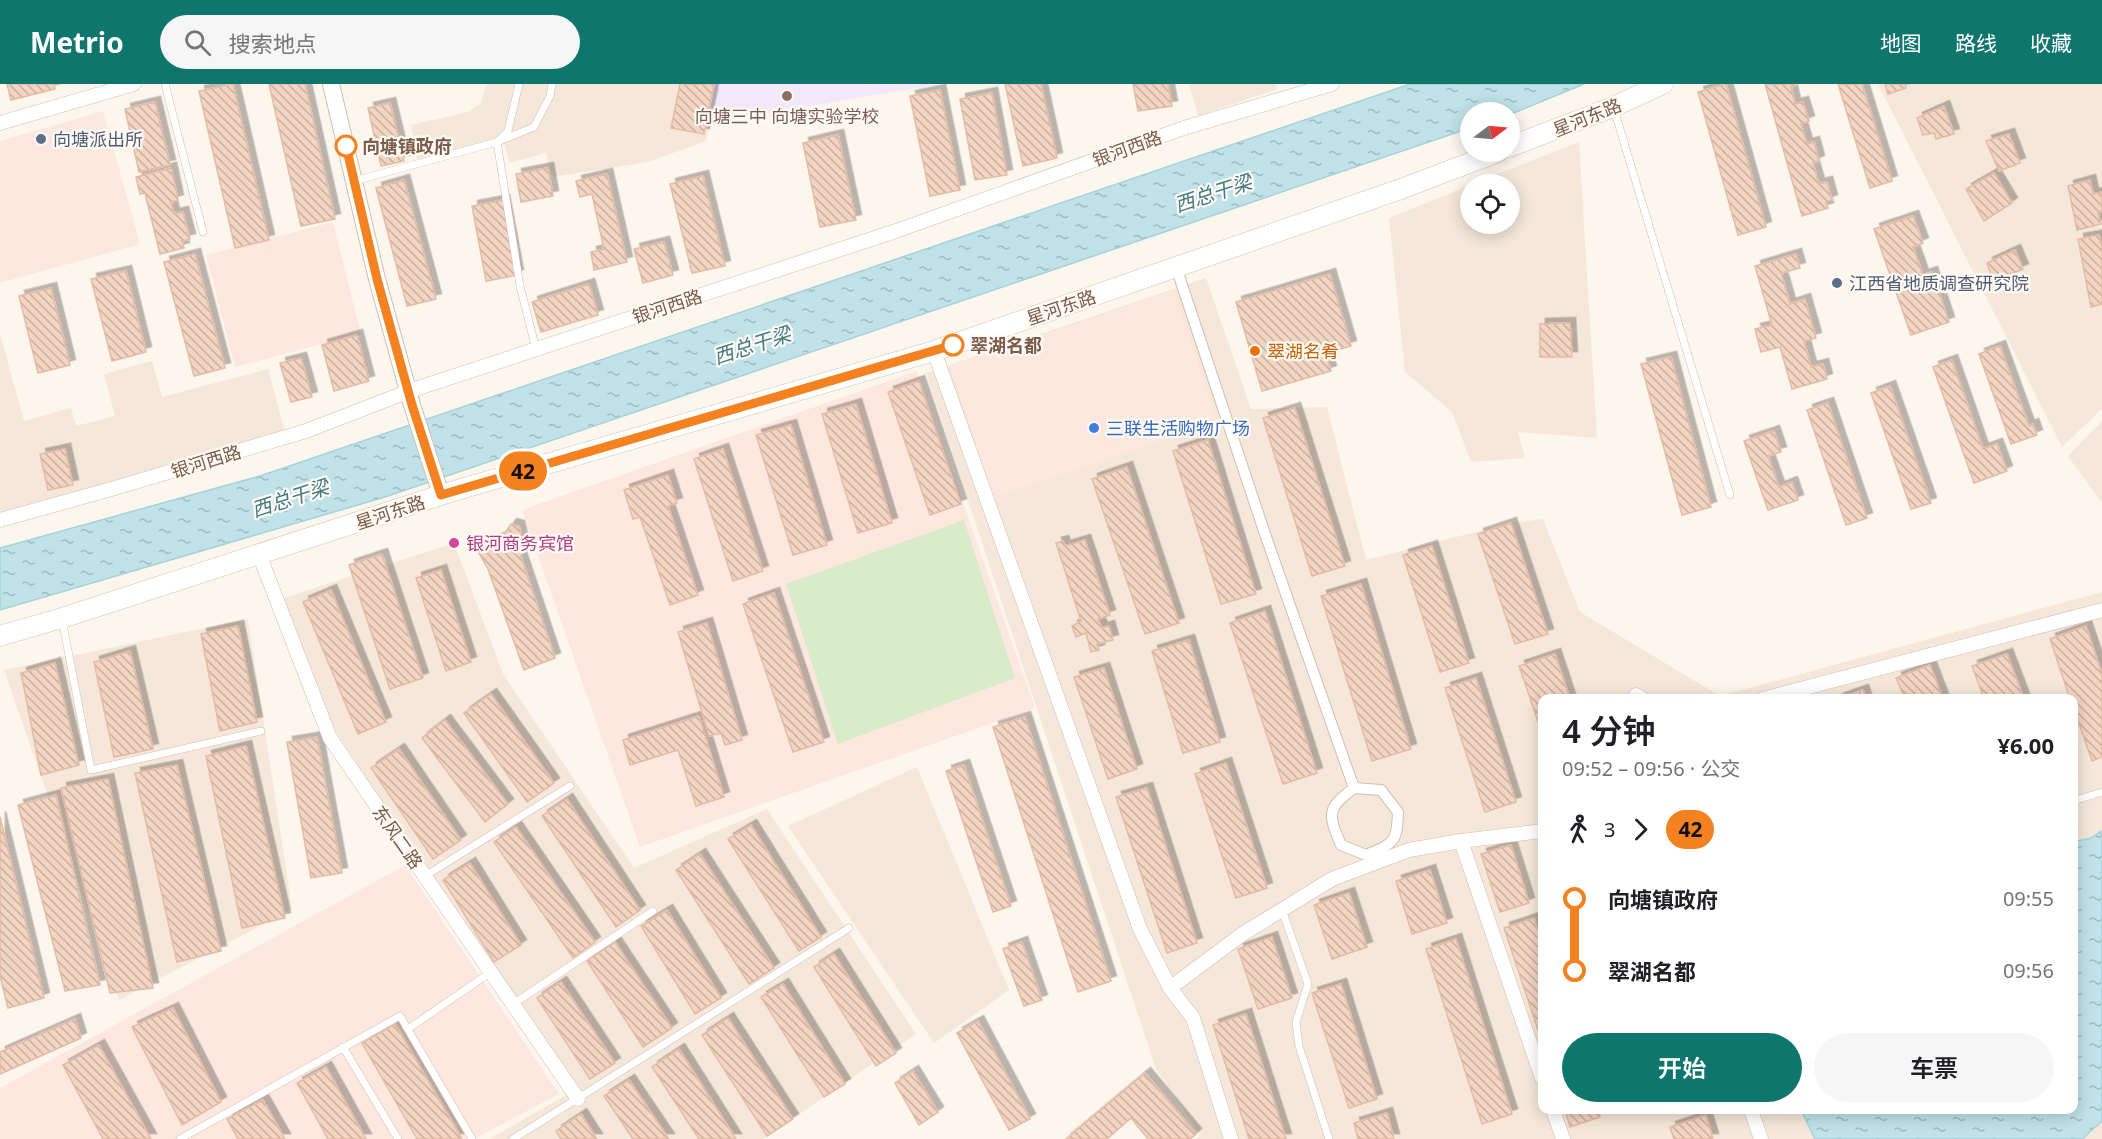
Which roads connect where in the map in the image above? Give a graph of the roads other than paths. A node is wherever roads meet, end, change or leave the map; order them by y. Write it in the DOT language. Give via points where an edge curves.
graph roads {
  1 [pos="134,84"];
  2 [pos="165,84"];
  3 [pos="331,84"];
  4 [pos="519,84"];
  5 [pos="552,84"];
  6 [pos="1332,84"];
  7 [pos="1664,84"];
  8 [pos="1613,107"];
  9 [pos="0,123"];
  10 [pos="496,142"];
  11 [pos="1520,143"];
  12 [pos="1472,162"];
  13 [pos="354,181"];
  14 [pos="203,232"];
  15 [pos="1176,267"];
  16 [pos="536,349"];
  17 [pos="934,351"];
  18 [pos="410,398"];
  19 [pos="439,489"];
  20 [pos="1730,495"];
  21 [pos="0,520"];
  22 [pos="259,554"];
  23 [pos="2102,610"];
  24 [pos="62,618"];
  25 [pos="0,636"];
  26 [pos="1782,694"];
  27 [pos="261,731"];
  28 [pos="570,786"];
  29 [pos="1354,788"];
  30 [pos="2102,792"];
  31 [pos="2078,799"];
  32 [pos="1538,831"];
  33 [pos="1461,841"];
  34 [pos="425,876"];
  35 [pos="1282,910"];
  36 [pos="653,912"];
  37 [pos="849,928"];
  38 [pos="491,972"];
  39 [pos="1170,988"];
  40 [pos="513,1004"];
  41 [pos="408,1029"];
  42 [pos="343,1047"];
  43 [pos="1538,1066"];
  44 [pos="578,1099"];
  45 [pos="1554,1114"];
  46 [pos="1752,1114"];
  47 [pos="180,1139"];
  48 [pos="398,1139"];
  49 [pos="472,1139"];
  50 [pos="513,1139"];
  51 [pos="1231,1139"];
  52 [pos="1329,1139"];
  53 [pos="1563,1139"];
  54 [pos="1761,1139"];
  1 -- 9 [label="street"];
  2 -- 14 [label="lane"];
  3 -- 13 [label="street"];
  4 -- 10 [label="lane" via="508,131"];
  5 -- 10 [label="lane" via="534,127"];
  6 -- 16 [label="street, 银河西路" via="1184,128 896,231"];
  7 -- 8 [label="main road, 星河东路"];
  8 -- 11 [label="main road, 星河东路"];
  8 -- 20 [label="lane"];
  10 -- 13 [label="lane"];
  10 -- 16 [label="lane" via="520,286"];
  12 -- 15 [label="main road, 星河东路"];
  13 -- 18 [label="street"];
  15 -- 17 [label="main road, 星河东路"];
  15 -- 29 [label="street"];
  16 -- 18 [label="street, 银河西路"];
  17 -- 19 [label="main road, 星河东路"];
  17 -- 39 [label="street" via="1140,929"];
  18 -- 19 [label="street"];
  18 -- 21 [label="street, 银河西路"];
  19 -- 22 [label="main road, 星河东路"];
  22 -- 24 [label="main road, 星河东路"];
  22 -- 34 [label="street, 东风二路" via="330,738"];
  23 -- 26 [label="street"];
  24 -- 25 [label="main road, 星河东路"];
  24 -- 27 [label="lane" via="91,770"];
  28 -- 34 [label="lane"];
  29 -- 29 [label="street" via="1381,790 1398,812 1398,832 1389,845 1366,855 1341,845 1330,819 1336,801"];
  30 -- 31 [label="lane"];
  32 -- 33 [label="street"];
  33 -- 35 [label="street" via="1409,850 1332,879"];
  33 -- 43 [label="street"];
  34 -- 38 [label="street, 东风二路"];
  35 -- 39 [label="street"];
  35 -- 52 [label="lane" via="1308,984 1296,1022 1299,1046"];
  36 -- 40 [label="lane"];
  37 -- 44 [label="lane"];
  38 -- 40 [label="street, 东风二路"];
  38 -- 41 [label="lane"];
  39 -- 51 [label="street" via="1193,1018"];
  40 -- 44 [label="street, 东风二路"];
  41 -- 42 [label="lane" via="400,1016"];
  41 -- 49 [label="lane"];
  42 -- 47 [label="lane"];
  42 -- 48 [label="lane"];
  44 -- 50 [label="lane"];
  45 -- 53 [label="street"];
  46 -- 54 [label="street"];
}
